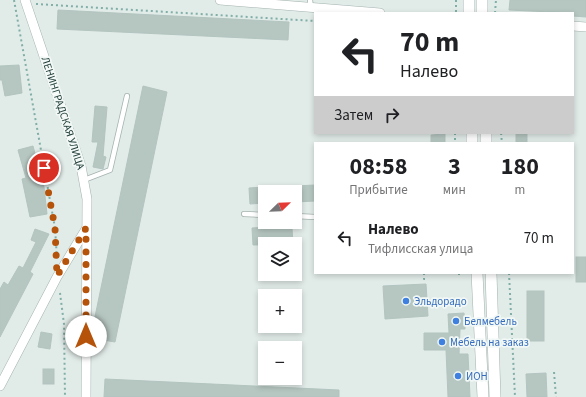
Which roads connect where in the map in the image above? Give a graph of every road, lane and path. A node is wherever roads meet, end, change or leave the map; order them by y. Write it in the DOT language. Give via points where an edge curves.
graph roads {
  1 [pos="220,0"];
  2 [pos="456,0"];
  3 [pos="469,0"];
  4 [pos="482,0"];
  5 [pos="496,0"];
  6 [pos="26,2"];
  7 [pos="15,4"];
  8 [pos="311,4"];
  9 [pos="372,12"];
  10 [pos="456,12"];
  11 [pos="468,12"];
  12 [pos="482,12"];
  13 [pos="495,12"];
  14 [pos="314,21"];
  15 [pos="574,26"];
  16 [pos="586,27"];
  17 [pos="127,96"];
  18 [pos="84,180"];
  19 [pos="244,214"];
  20 [pos="258,215"];
  21 [pos="302,216"];
  22 [pos="314,217"];
  23 [pos="86,228"];
  24 [pos="424,274"];
  25 [pos="477,274"];
  26 [pos="491,274"];
  27 [pos="509,274"];
  28 [pos="57,276"];
  29 [pos="428,279"];
  30 [pos="554,372"];
  31 [pos="0,386"];
  32 [pos="65,397"];
  33 [pos="86,397"];
  34 [pos="483,397"];
  35 [pos="495,397"];
  36 [pos="515,397"];
  37 [pos="556,397"];
  1 -- 8 [label="street"];
  2 -- 10 [label="path"];
  3 -- 11 [label="street"];
  4 -- 12 [label="street"];
  5 -- 13 [label="path"];
  6 -- 14 [label="path"];
  6 -- 18 [label="street, ЛЕНИНГРАДСКАЯ УЛИЦА" via="82,166"];
  7 -- 28 [label="path" via="55,228"];
  8 -- 9 [label="street"];
  15 -- 16 [label="street"];
  17 -- 18 [label="lane" via="110,170"];
  18 -- 23 [label="street, ЛЕНИНГРАДСКАЯ УЛИЦА" via="88,199"];
  19 -- 20 [label="lane"];
  21 -- 22 [label="lane"];
  23 -- 28 [label="street"];
  23 -- 33 [label="street, ЛЕНИНГРАДСКАЯ УЛИЦА"];
  24 -- 29 [label="path" via="424,279"];
  25 -- 34 [label="street"];
  26 -- 35 [label="street"];
  27 -- 36 [label="path"];
  28 -- 31 [label="street"];
  28 -- 32 [label="path" via="64,324"];
  30 -- 37 [label="path"];
}
